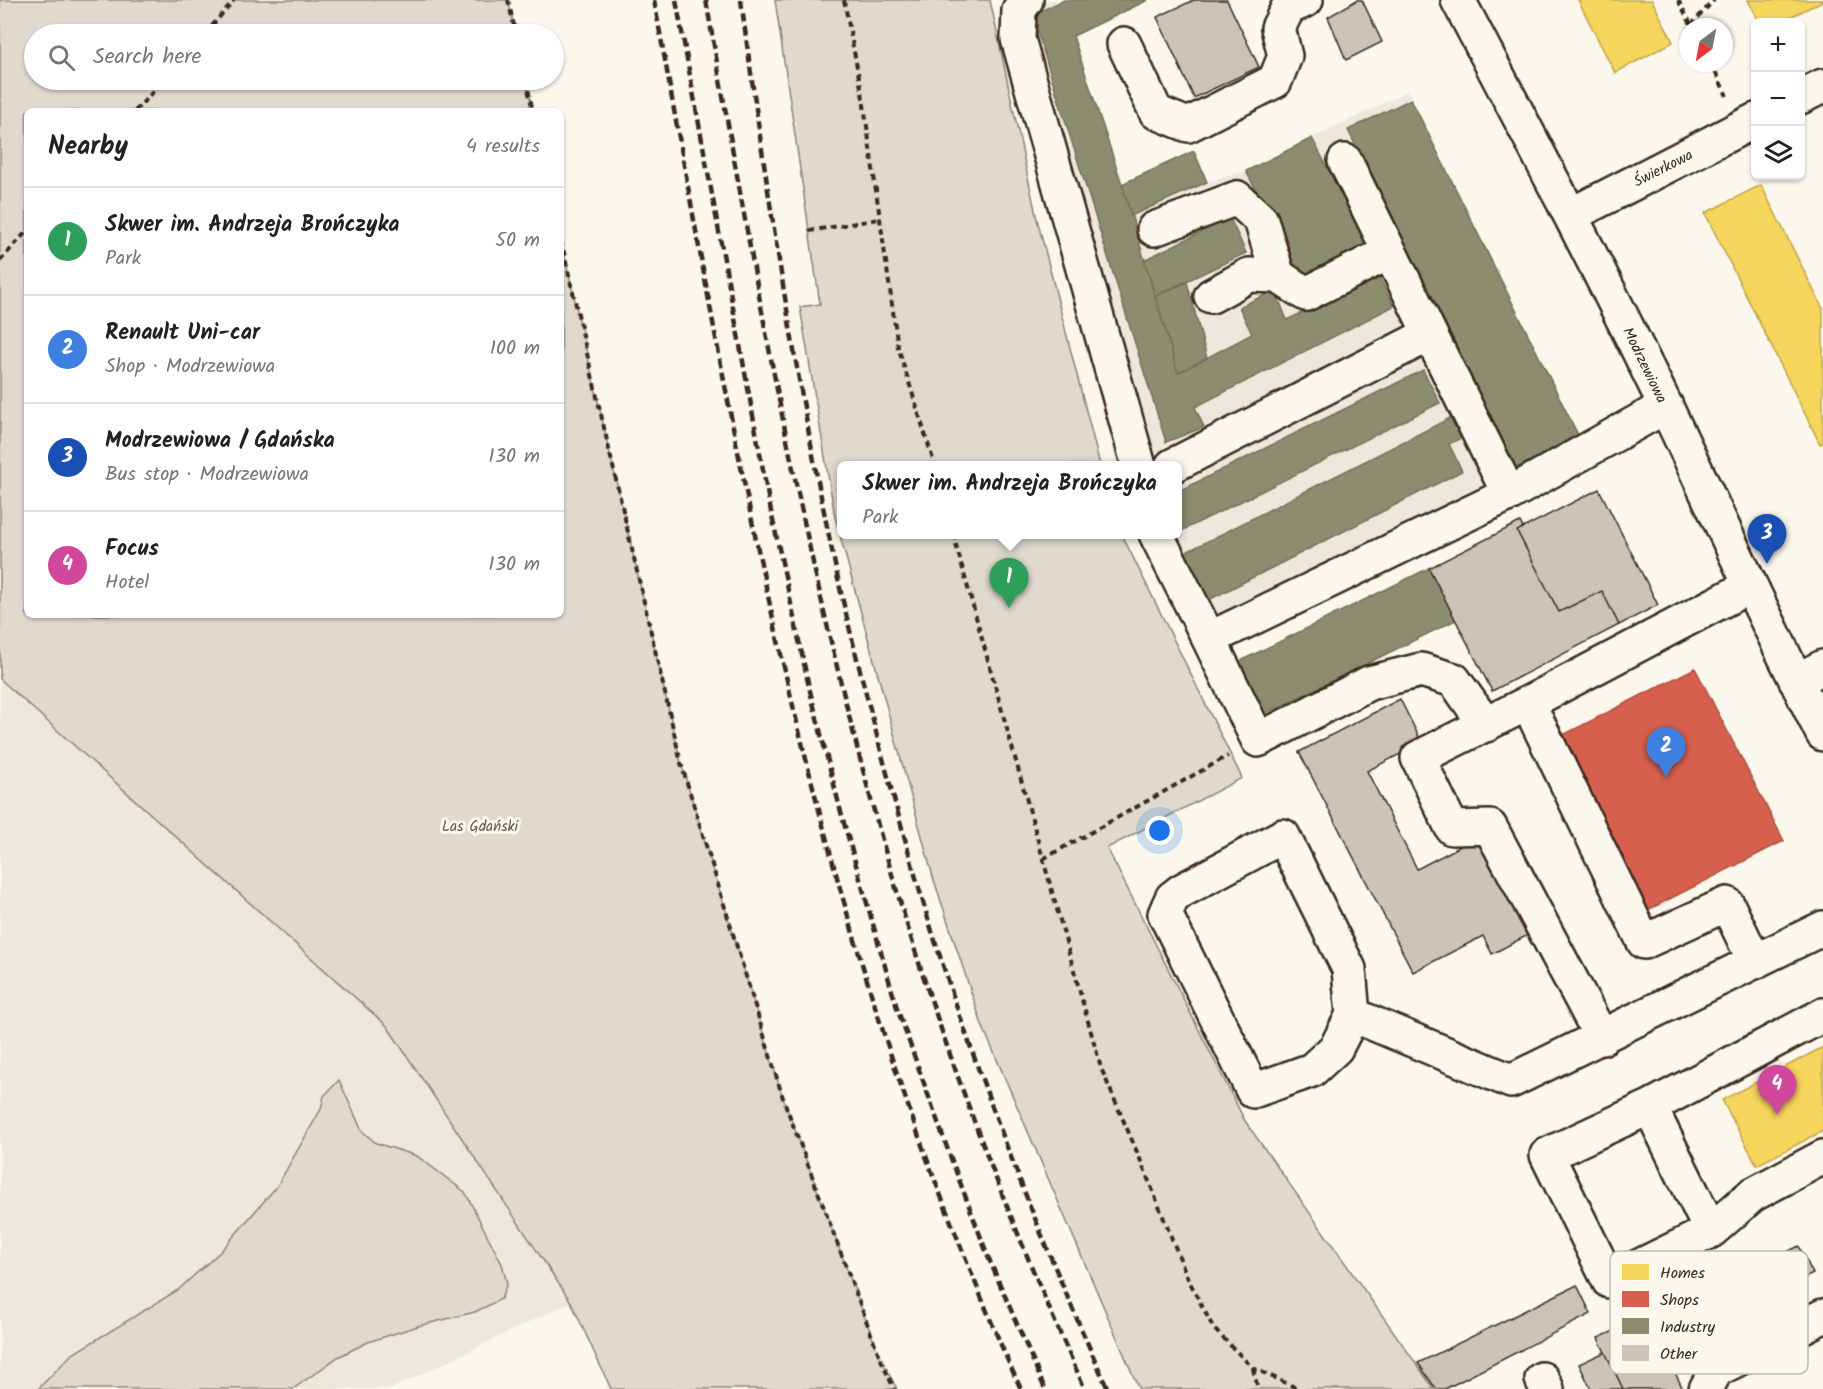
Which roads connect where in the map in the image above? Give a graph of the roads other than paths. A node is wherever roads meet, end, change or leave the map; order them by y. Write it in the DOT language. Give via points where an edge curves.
graph roads {
  1 [pos="1026,0"];
  2 [pos="1306,0"];
  3 [pos="1458,0"];
  4 [pos="1124,44"];
  5 [pos="1823,86"];
  6 [pos="1805,95"];
  7 [pos="1744,112"];
  8 [pos="1345,161"];
  9 [pos="1571,215"];
  10 [pos="1154,229"];
  11 [pos="1390,252"];
  12 [pos="1278,276"];
  13 [pos="1211,296"];
  14 [pos="1430,334"];
  15 [pos="1666,406"];
  16 [pos="1138,461"];
  17 [pos="1180,461"];
  18 [pos="1509,494"];
  19 [pos="1159,539"];
  20 [pos="1750,586"];
  21 [pos="1209,639"];
  22 [pos="1809,674"];
  23 [pos="1528,703"];
  24 [pos="1486,725"];
  25 [pos="1823,734"];
  26 [pos="1823,928"];
  27 [pos="1755,962"];
  28 [pos="1823,1015"];
  29 [pos="1353,1016"];
  30 [pos="1602,1038"];
  31 [pos="1650,1107"];
  32 [pos="1823,1157"];
  33 [pos="1711,1231"];
  34 [pos="1670,1251"];
  35 [pos="1610,1281"];
  36 [pos="1823,1316"];
  37 [pos="1808,1324"];
  38 [pos="1714,1374"];
  39 [pos="1706,1389"];
  1 -- 16 [label="street" via="1019,10 1018,39"];
  2 -- 4 [label="street" via="1288,8 1278,28 1285,56 1275,81 1188,125 1156,112"];
  3 -- 9 [label="street, Modrzewiowa"];
  5 -- 6 [label="street"];
  7 -- 9 [label="street, Świerkowa"];
  8 -- 11 [label="street"];
  9 -- 15 [label="street, Modrzewiowa"];
  10 -- 12 [label="street" via="1237,198 1261,220"];
  11 -- 12 [label="street" via="1306,294"];
  11 -- 14 [label="street"];
  12 -- 13 [label="street" via="1249,275"];
  14 -- 17 [label="street"];
  14 -- 18 [label="street"];
  15 -- 18 [label="street"];
  15 -- 20 [label="street, Modrzewiowa"];
  18 -- 21 [label="street"];
  19 -- 21 [label="street"];
  20 -- 22 [label="street, Modrzewiowa"];
  20 -- 23 [label="street"];
  21 -- 24 [label="street" via="1258,740 1369,683 1421,670 1454,680"];
  22 -- 25 [label="street, Modrzewiowa"];
  23 -- 24 [label="street"];
  23 -- 27 [label="street" via="1644,942 1727,904"];
  24 -- 30 [label="street" via="1418,759 1452,828 1490,826"];
  26 -- 27 [label="street"];
  27 -- 30 [label="street"];
  28 -- 31 [label="street"];
  29 -- 29 [label="street" via="1336,1048 1312,1070 1253,1091 1165,914 1167,906 1181,891 1283,836 1349,969"];
  29 -- 30 [label="street" via="1511,1081"];
  31 -- 33 [label="street"];
  31 -- 35 [label="street" via="1547,1155"];
  32 -- 33 [label="street" via="1752,1196"];
  33 -- 34 [label="street"];
  36 -- 37 [label="street"];
  38 -- 39 [label="street"];
}
